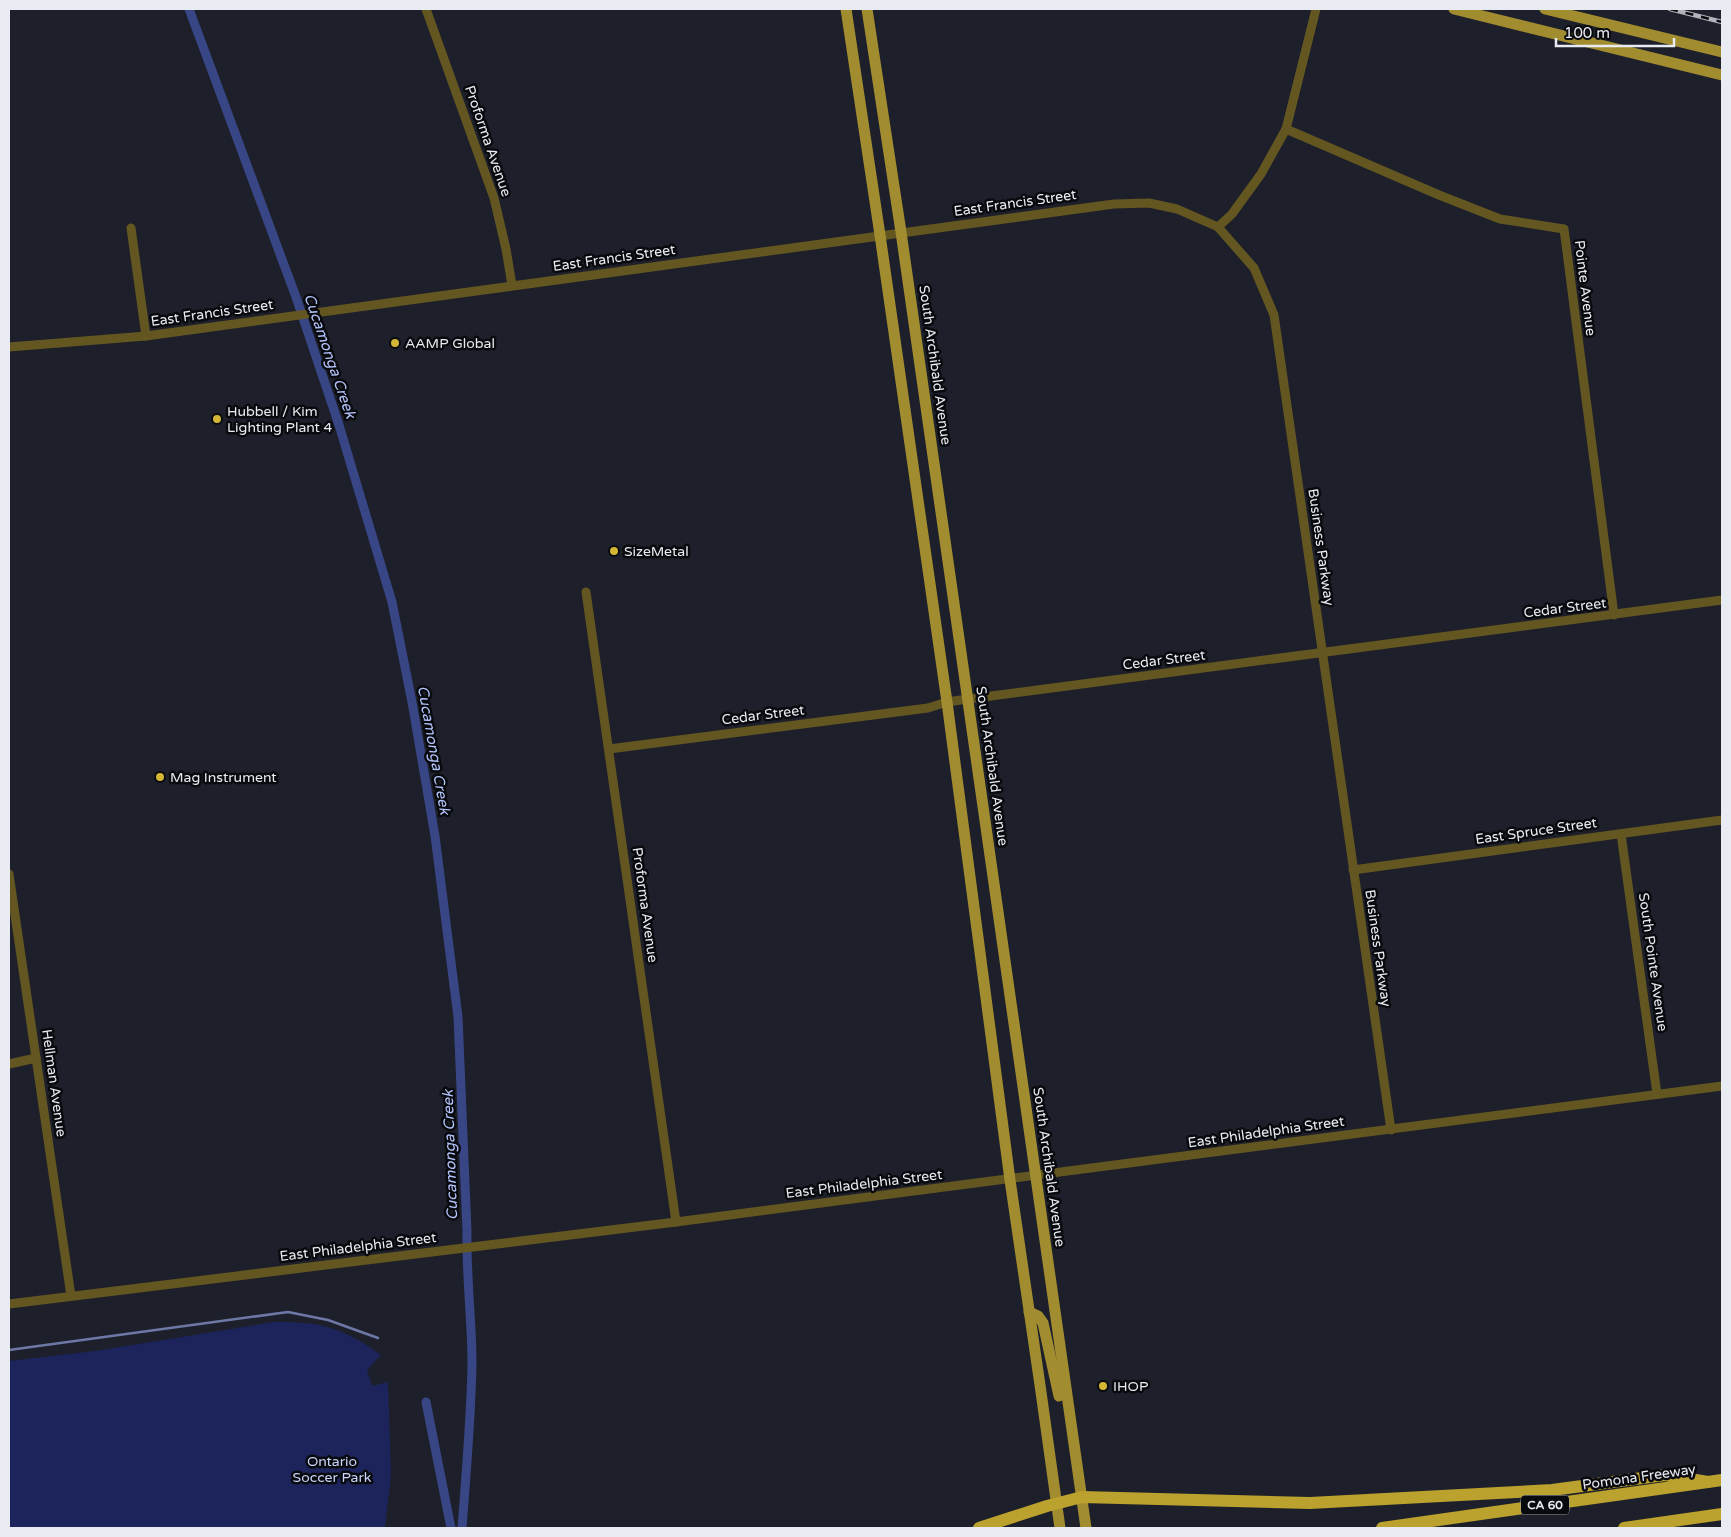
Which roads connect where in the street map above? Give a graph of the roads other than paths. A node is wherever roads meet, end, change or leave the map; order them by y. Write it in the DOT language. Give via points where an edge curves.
graph roads {
  1 [pos="426,9"];
  2 [pos="846,9"];
  3 [pos="867,9"];
  4 [pos="1316,9"];
  5 [pos="1454,9"];
  6 [pos="1545,9"];
  7 [pos="1722,52"];
  8 [pos="1722,75"];
  9 [pos="1286,129"];
  10 [pos="1218,227"];
  11 [pos="131,228"];
  12 [pos="901,232"];
  13 [pos="880,235"];
  14 [pos="512,285"];
  15 [pos="146,336"];
  16 [pos="9,347"];
  17 [pos="586,592"];
  18 [pos="1722,600"];
  19 [pos="1614,615"];
  20 [pos="1323,653"];
  21 [pos="968,699"];
  22 [pos="947,702"];
  23 [pos="609,749"];
  24 [pos="1722,820"];
  25 [pos="1622,834"];
  26 [pos="1353,870"];
  27 [pos="9,874"];
  28 [pos="36,1058"];
  29 [pos="9,1064"];
  30 [pos="1722,1086"];
  31 [pos="1657,1094"];
  32 [pos="1390,1130"];
  33 [pos="1035,1176"];
  34 [pos="1010,1180"];
  35 [pos="676,1222"];
  36 [pos="71,1296"];
  37 [pos="9,1304"];
  38 [pos="1029,1312"];
  39 [pos="1072,1435"];
  40 [pos="1722,1480"];
  41 [pos="1708,1482"];
  42 [pos="1082,1497"];
  43 [pos="1056,1503"];
  44 [pos="1722,1514"];
  45 [pos="1671,1521"];
  46 [pos="979,1528"];
  47 [pos="1060,1528"];
  48 [pos="1086,1528"];
  49 [pos="1382,1528"];
  50 [pos="1624,1528"];
  51 [pos="1642,1528"];
  1 -- 14 [label="street, Proforma Avenue" via="494,198"];
  2 -- 13 [label="main road"];
  3 -- 12 [label="main road, South Archibald Avenue"];
  4 -- 9 [label="street"];
  5 -- 8 [label="main road"];
  6 -- 7 [label="main road"];
  9 -- 10 [label="street" via="1261,174 1232,214"];
  9 -- 19 [label="street, Pointe Avenue" via="1500,219 1564,229"];
  10 -- 12 [label="street, East Francis Street" via="1177,208 1149,203 1114,204"];
  10 -- 20 [label="street, Business Parkway" via="1254,268 1274,315"];
  11 -- 15 [label="street"];
  12 -- 13 [label="street, East Francis Street"];
  12 -- 21 [label="main road, South Archibald Avenue"];
  13 -- 14 [label="street, East Francis Street"];
  13 -- 22 [label="main road"];
  14 -- 15 [label="street, East Francis Street"];
  15 -- 16 [label="street, East Francis Street"];
  17 -- 23 [label="street, Proforma Avenue"];
  18 -- 19 [label="street, Cedar Street"];
  19 -- 20 [label="street, Cedar Street"];
  20 -- 21 [label="street, Cedar Street"];
  20 -- 26 [label="street, Business Parkway"];
  21 -- 22 [label="street, Cedar Street"];
  21 -- 33 [label="main road, South Archibald Avenue"];
  22 -- 23 [label="street, Cedar Street" via="928,708"];
  22 -- 34 [label="main road"];
  23 -- 35 [label="street, Proforma Avenue"];
  24 -- 25 [label="street, East Spruce Street"];
  25 -- 26 [label="street, East Spruce Street"];
  25 -- 31 [label="street, South Pointe Avenue"];
  26 -- 32 [label="street, Business Parkway"];
  27 -- 28 [label="street, Hellman Avenue"];
  28 -- 29 [label="street"];
  28 -- 36 [label="street, Hellman Avenue"];
  30 -- 31 [label="street, East Philadelphia Street"];
  31 -- 32 [label="street, East Philadelphia Street"];
  32 -- 33 [label="street, East Philadelphia Street"];
  33 -- 34 [label="street, East Philadelphia Street"];
  33 -- 39 [label="main road, South Archibald Avenue"];
  34 -- 35 [label="street, East Philadelphia Street"];
  34 -- 38 [label="main road"];
  35 -- 36 [label="street, East Philadelphia Street"];
  36 -- 37 [label="street, East Philadelphia Street"];
  38 -- 39 [label="main road" via="1043,1323 1061,1404"];
  38 -- 43 [label="main road"];
  39 -- 42 [label="main road, South Archibald Avenue"];
  40 -- 41 [label="highway, Pomona Freeway / CA 60"];
  41 -- 42 [label="highway" via="1665,1476 1552,1490 1310,1503"];
  41 -- 49 [label="highway, Pomona Freeway / CA 60"];
  42 -- 43 [label="highway"];
  42 -- 48 [label="main road, South Archibald Avenue"];
  43 -- 46 [label="highway"];
  43 -- 47 [label="main road"];
  44 -- 45 [label="highway"];
  45 -- 50 [label="highway"];
  45 -- 51 [label="highway"];
}
